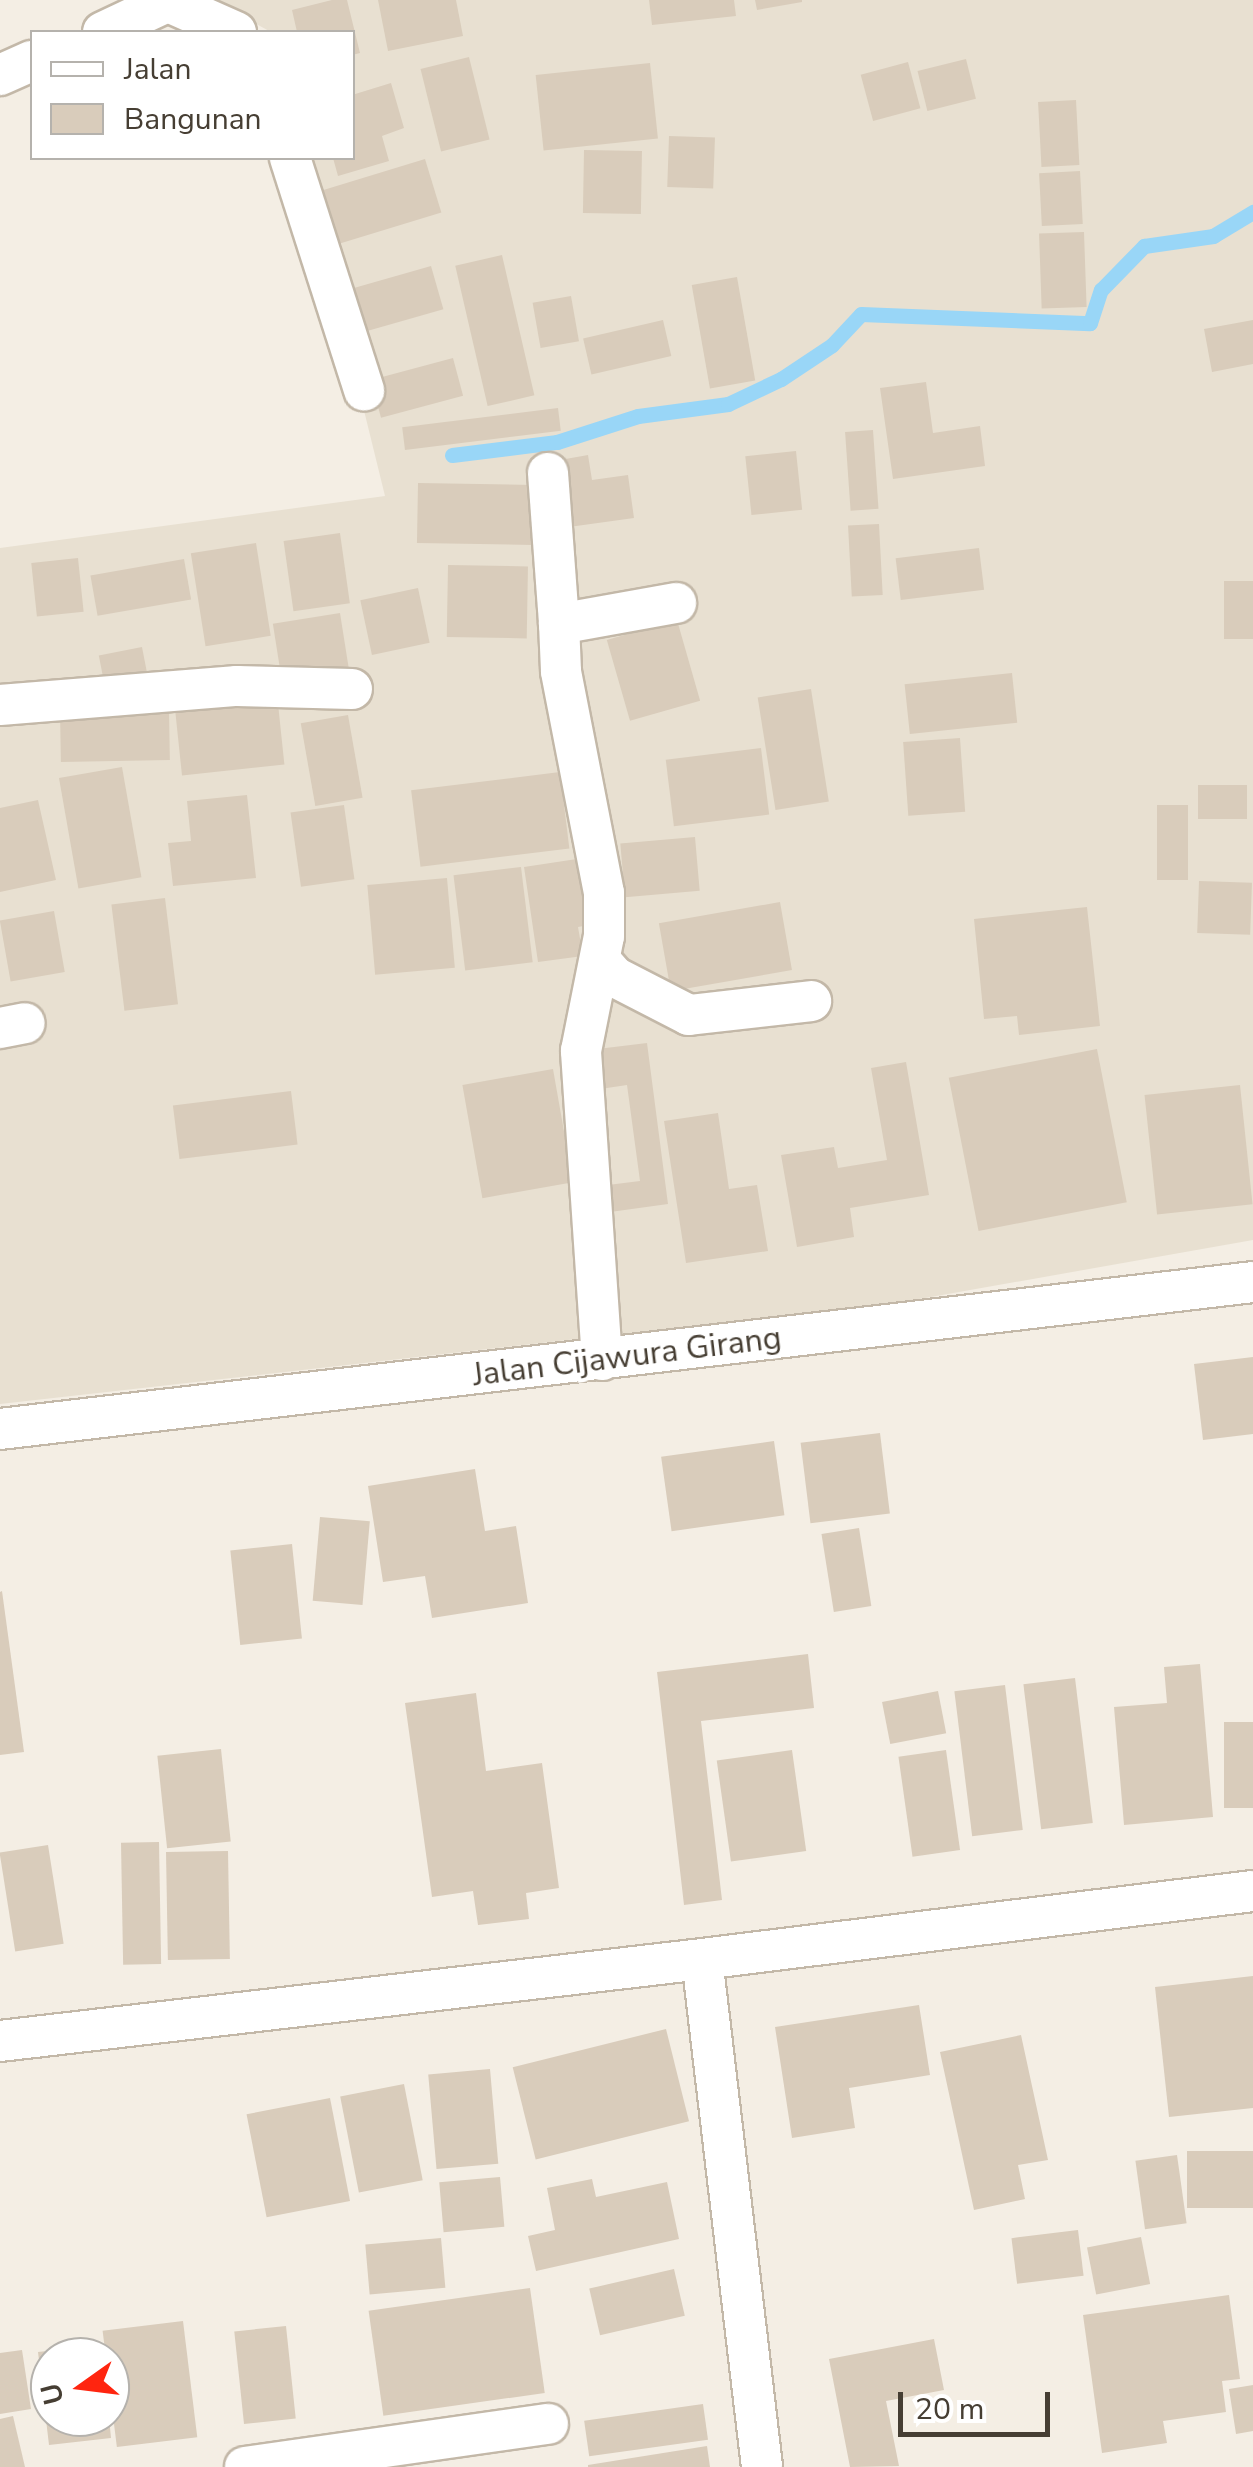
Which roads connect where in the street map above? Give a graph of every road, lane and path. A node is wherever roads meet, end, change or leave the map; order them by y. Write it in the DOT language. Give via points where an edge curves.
graph roads {
  1 [pos="172,2"];
  2 [pos="108,30"];
  3 [pos="232,30"];
  4 [pos="30,63"];
  5 [pos="0,75"];
  6 [pos="291,160"];
  7 [pos="364,390"];
  8 [pos="548,473"];
  9 [pos="676,603"];
  10 [pos="558,624"];
  11 [pos="352,689"];
  12 [pos="0,705"];
  13 [pos="600,960"];
  14 [pos="811,1001"];
  15 [pos="1253,1282"];
  16 [pos="602,1360"];
  17 [pos="0,1429"];
  18 [pos="1253,1891"];
  19 [pos="702,1959"];
  20 [pos="0,2041"];
  21 [pos="548,2424"];
  22 [pos="245,2467"];
  23 [pos="762,2467"];
  1 -- 2 [label="street"];
  1 -- 3 [label="street"];
  4 -- 5 [label="street"];
  6 -- 7 [label="street"];
  8 -- 10 [label="street"];
  9 -- 10 [label="street"];
  10 -- 13 [label="street" via="604,892"];
  11 -- 12 [label="street" via="237,686"];
  13 -- 14 [label="street" via="615,977 688,1015"];
  13 -- 16 [label="street" via="581,1051"];
  15 -- 16 [label="street, Jalan Cijawura Girang"];
  16 -- 17 [label="street, Jalan Cijawura Girang"];
  18 -- 19 [label="street"];
  19 -- 20 [label="street"];
  19 -- 23 [label="street"];
  21 -- 22 [label="street"];
}
